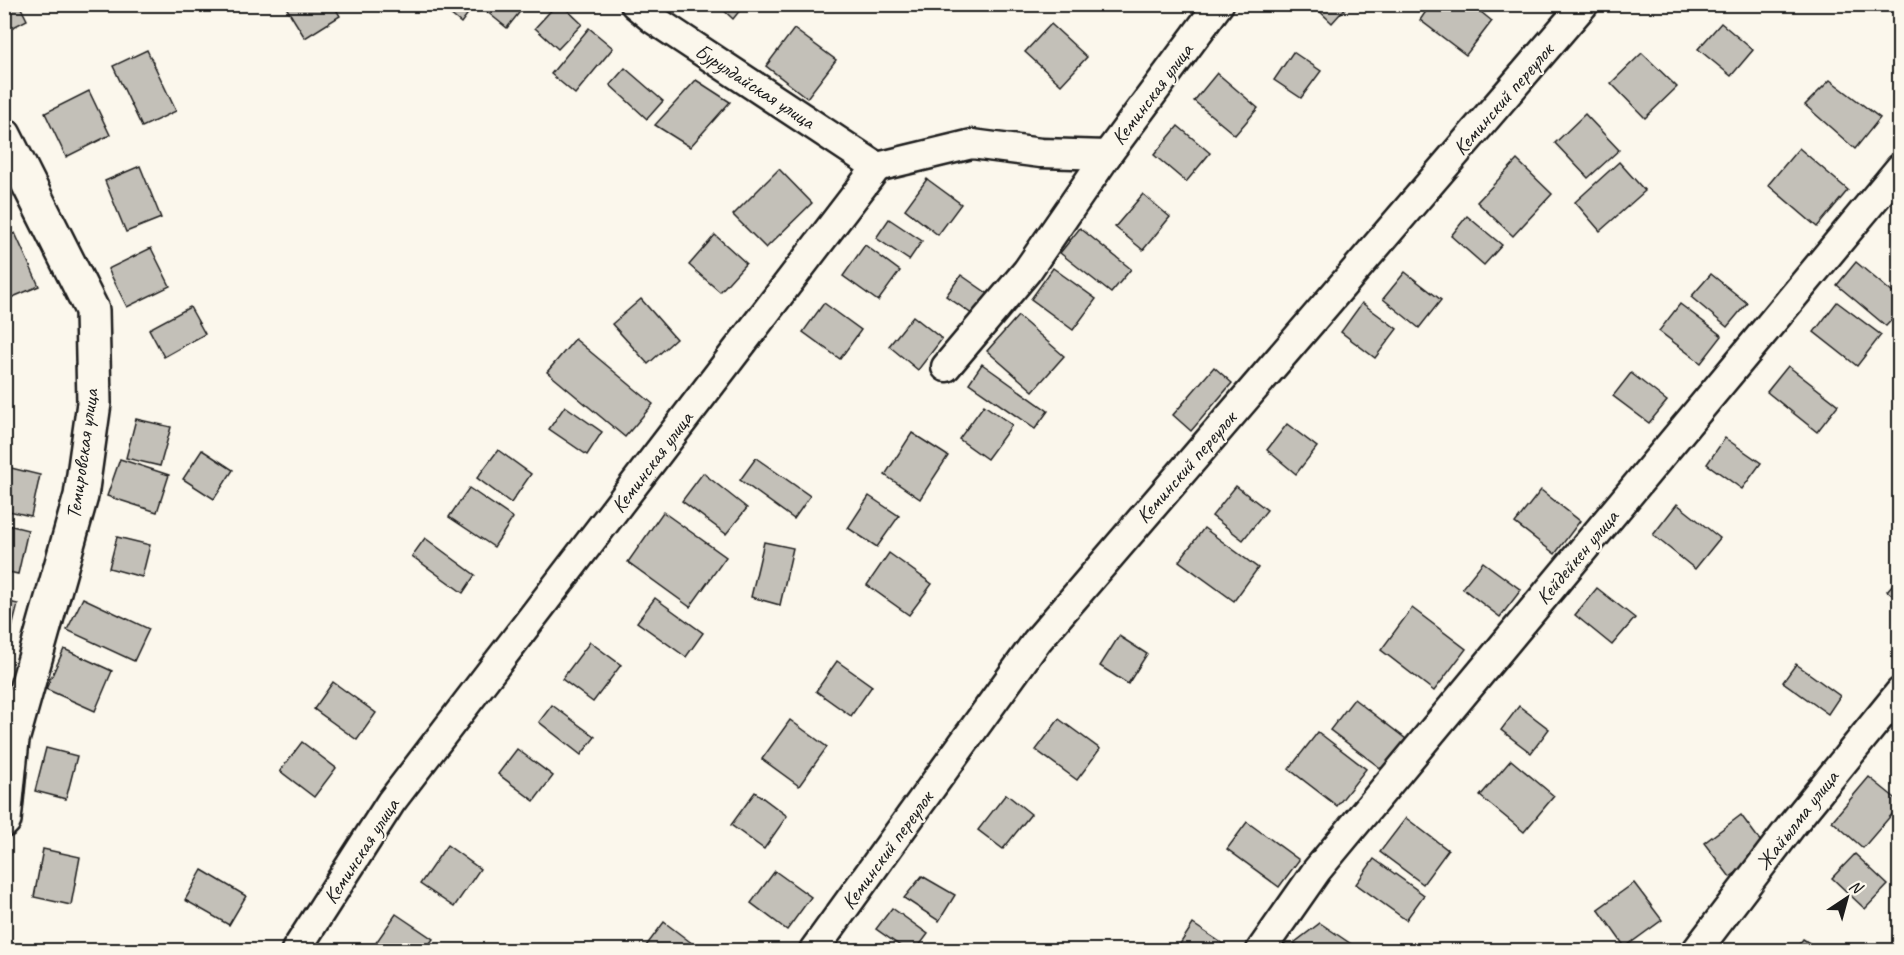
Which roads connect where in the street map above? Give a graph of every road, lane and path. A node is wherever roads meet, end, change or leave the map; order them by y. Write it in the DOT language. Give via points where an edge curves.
graph roads {
  1 [pos="635,4"];
  2 [pos="1219,4"];
  3 [pos="1584,4"];
  4 [pos="4,135"];
  5 [pos="1107,154"];
  6 [pos="877,167"];
  7 [pos="1899,168"];
  8 [pos="946,367"];
  9 [pos="1899,692"];
  10 [pos="4,820"];
  11 [pos="296,951"];
  12 [pos="814,951"];
  13 [pos="1261,951"];
  14 [pos="1697,951"];
  1 -- 6 [label="street, Бурулдайская улица"];
  2 -- 5 [label="street, Кеминская улица"];
  3 -- 12 [label="street, Кеминский переулок" via="1037,641"];
  4 -- 10 [label="street, Темировская улица" via="92,310 94,403 81,496 12,740"];
  5 -- 6 [label="street, Кеминская улица" via="1041,153 972,144"];
  5 -- 8 [label="street, Кеминская улица" via="1027,271"];
  6 -- 11 [label="street, Кеминская улица" via="391,802"];
  7 -- 13 [label="street, Кейдейкен улица" via="1317,870"];
  9 -- 14 [label="street, Жайылма улица"];
}
